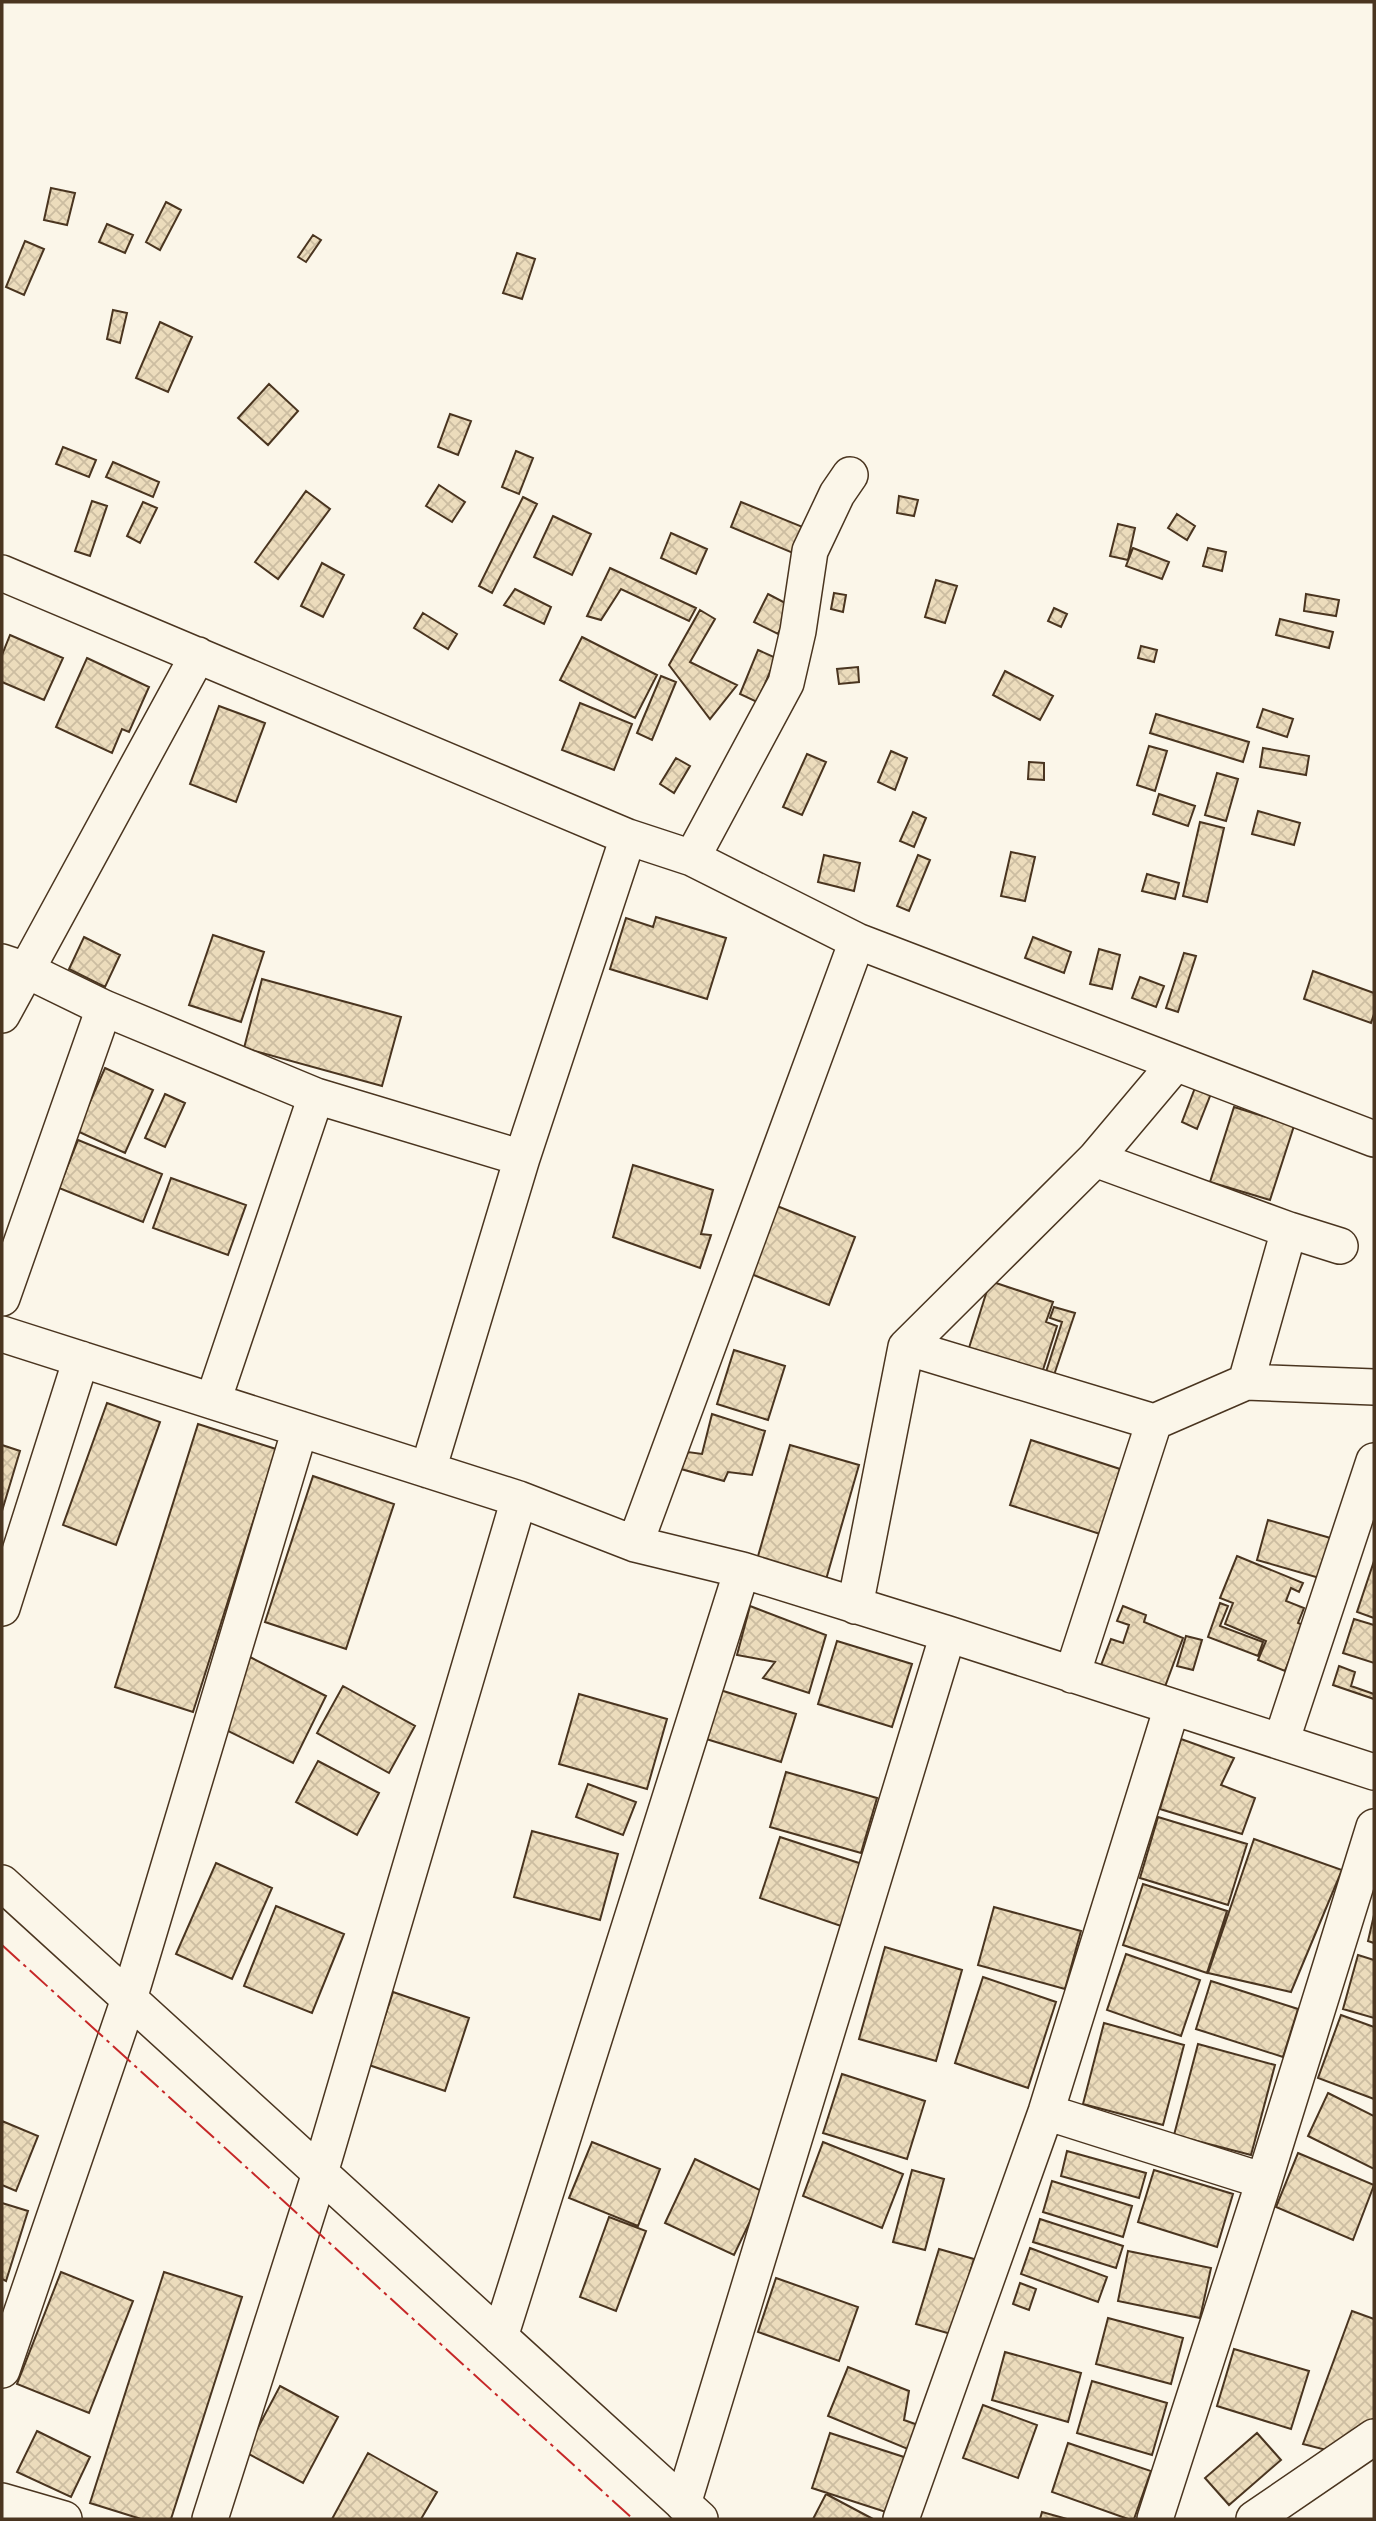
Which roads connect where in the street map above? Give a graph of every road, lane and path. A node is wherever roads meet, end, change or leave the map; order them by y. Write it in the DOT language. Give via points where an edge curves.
graph roads {
  1 [pos="850,475"];
  2 [pos="2,573"];
  3 [pos="198,655"];
  4 [pos="628,837"];
  5 [pos="692,858"];
  6 [pos="857,941"];
  7 [pos="14,966"];
  8 [pos="104,1008"];
  9 [pos="2,1015"];
  10 [pos="1175,1064"];
  11 [pos="316,1096"];
  12 [pos="1374,1139"];
  13 [pos="522,1158"];
  14 [pos="1095,1159"];
  15 [pos="1289,1230"];
  16 [pos="1340,1246"];
  17 [pos="2,1298"];
  18 [pos="2,1334"];
  19 [pos="906,1347"];
  20 [pos="80,1359"];
  21 [pos="1246,1381"];
  22 [pos="1374,1387"];
  23 [pos="213,1401"];
  24 [pos="1154,1422"];
  25 [pos="300,1429"];
  26 [pos="1374,1461"];
  27 [pos="428,1470"];
  28 [pos="519,1499"];
  29 [pos="635,1544"];
  30 [pos="742,1570"];
  31 [pos="855,1606"];
  32 [pos="2,1608"];
  33 [pos="948,1634"];
  34 [pos="1072,1675"];
  35 [pos="1172,1707"];
  36 [pos="1281,1742"];
  37 [pos="1374,1772"];
  38 [pos="1374,1827"];
  39 [pos="2,1883"];
  40 [pos="129,1999"];
  41 [pos="1046,2112"];
  42 [pos="320,2173"];
  43 [pos="1264,2181"];
  44 [pos="500,2337"];
  45 [pos="2,2370"];
  46 [pos="1374,2437"];
  47 [pos="2,2501"];
  48 [pos="691,2512"];
  49 [pos="64,2519"];
  50 [pos="211,2519"];
  51 [pos="901,2519"];
  52 [pos="1155,2519"];
  53 [pos="1254,2519"];
  1 -- 5 [label="street" via="810,551 786,683"];
  2 -- 3 [label="street"];
  3 -- 4 [label="street"];
  3 -- 7 [label="street"];
  4 -- 5 [label="street"];
  4 -- 13 [label="street"];
  5 -- 6 [label="street"];
  6 -- 10 [label="street"];
  6 -- 29 [label="street"];
  7 -- 8 [label="street"];
  7 -- 9 [label="street"];
  8 -- 11 [label="street"];
  8 -- 17 [label="street"];
  10 -- 12 [label="street"];
  10 -- 14 [label="street"];
  11 -- 13 [label="street"];
  11 -- 23 [label="street"];
  13 -- 27 [label="street"];
  14 -- 15 [label="street"];
  14 -- 19 [label="street"];
  15 -- 16 [label="street"];
  15 -- 21 [label="street"];
  18 -- 20 [label="street"];
  19 -- 24 [label="street"];
  19 -- 31 [label="street"];
  20 -- 23 [label="street"];
  20 -- 32 [label="street"];
  21 -- 22 [label="street"];
  21 -- 24 [label="street"];
  23 -- 25 [label="street"];
  24 -- 34 [label="street"];
  25 -- 27 [label="street"];
  25 -- 40 [label="street"];
  26 -- 36 [label="street"];
  27 -- 28 [label="street"];
  28 -- 29 [label="street"];
  28 -- 42 [label="street"];
  29 -- 30 [label="street"];
  30 -- 31 [label="street"];
  30 -- 44 [label="street"];
  31 -- 33 [label="street"];
  33 -- 34 [label="street"];
  33 -- 48 [label="street"];
  34 -- 35 [label="street"];
  35 -- 36 [label="street"];
  35 -- 41 [label="street"];
  36 -- 37 [label="street"];
  38 -- 43 [label="street"];
  39 -- 40 [label="street"];
  40 -- 42 [label="street"];
  40 -- 45 [label="street"];
  41 -- 43 [label="street"];
  41 -- 51 [label="street"];
  42 -- 44 [label="street"];
  42 -- 50 [label="street"];
  43 -- 52 [label="street"];
  44 -- 48 [label="street"];
  46 -- 53 [label="street"];
  47 -- 49 [label="street"];
}
